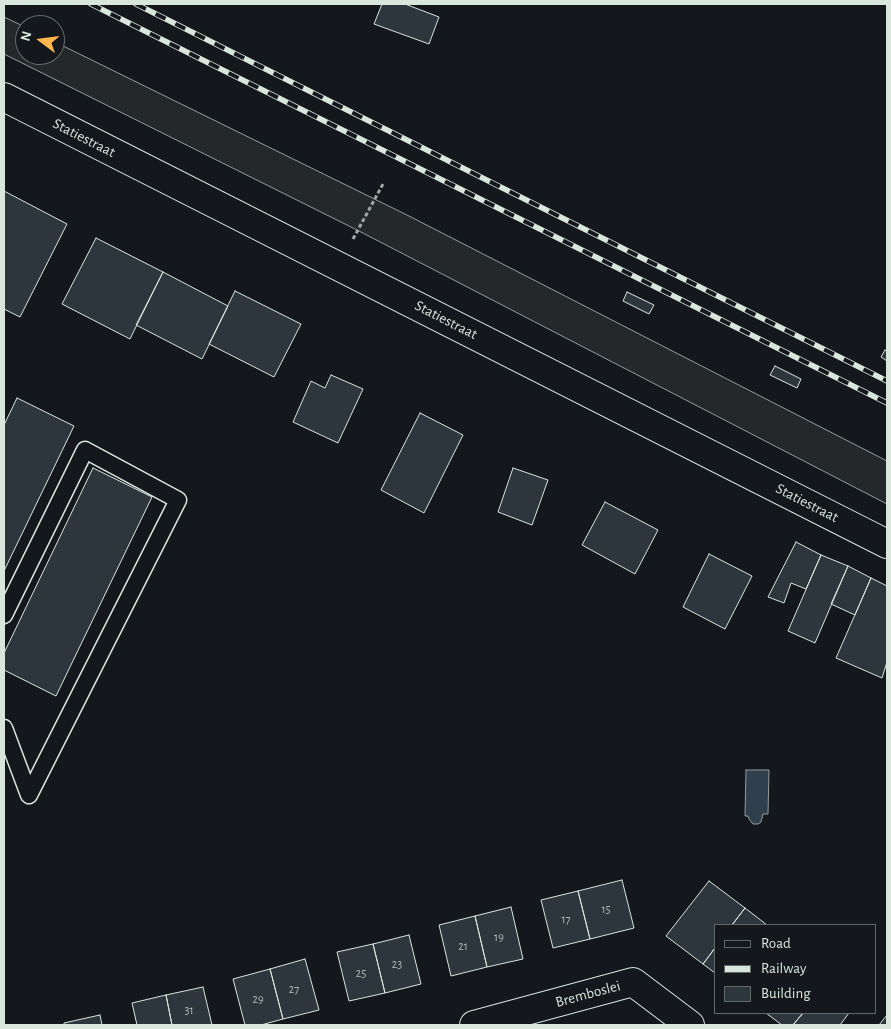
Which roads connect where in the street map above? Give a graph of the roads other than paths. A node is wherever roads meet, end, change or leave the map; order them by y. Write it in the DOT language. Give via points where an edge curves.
graph roads {
  1 [pos="4,97"];
  2 [pos="887,544"];
  3 [pos="4,615"];
  4 [pos="4,728"];
  5 [pos="474,1025"];
  6 [pos="690,1025"];
  1 -- 2 [label="street, Statiestraat"];
  3 -- 4 [label="lane" via="85,450 178,500 29,795"];
  5 -- 6 [label="street, Bremboslei" via="632,982"];
}
